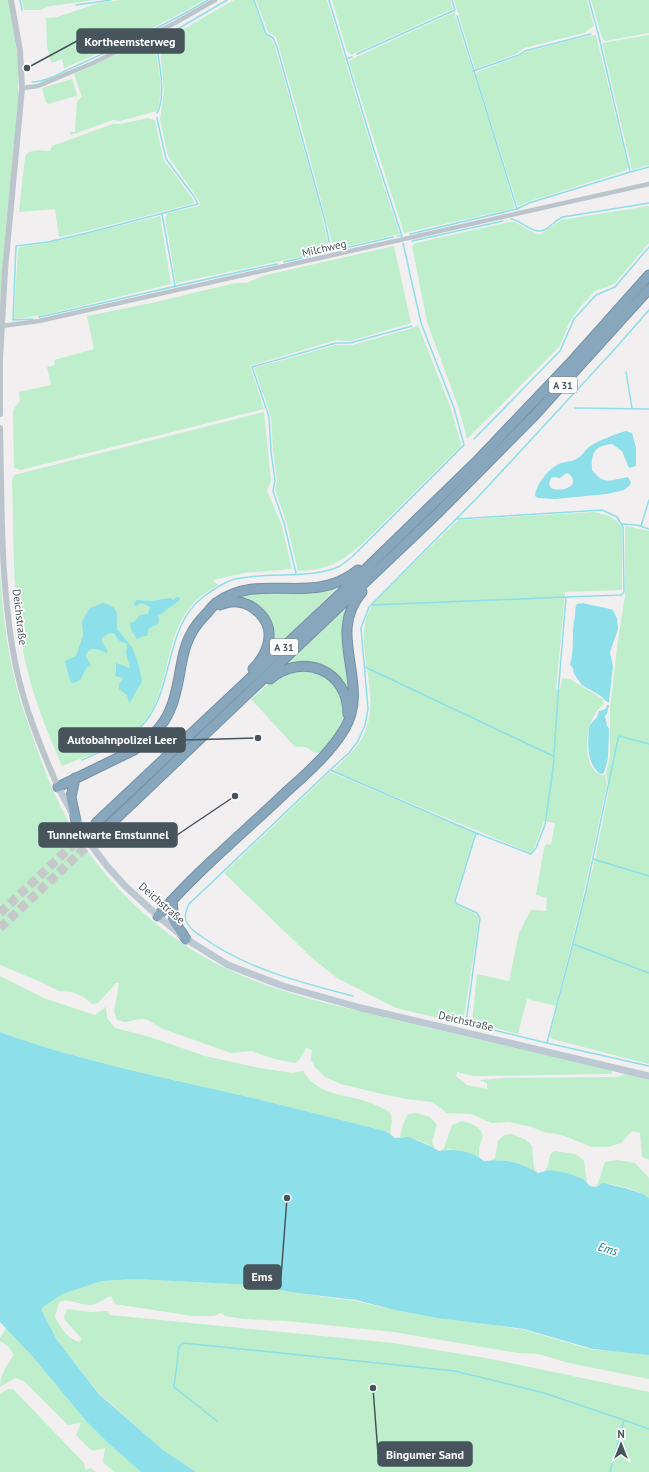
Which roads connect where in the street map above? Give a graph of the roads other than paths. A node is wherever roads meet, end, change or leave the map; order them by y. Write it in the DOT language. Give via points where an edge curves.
graph roads {
  1 [pos="12,0"];
  2 [pos="215,0"];
  3 [pos="22,88"];
  4 [pos="649,184"];
  5 [pos="649,275"];
  6 [pos="649,289"];
  7 [pos="2,326"];
  8 [pos="0,414"];
  9 [pos="0,428"];
  10 [pos="376,560"];
  11 [pos="377,572"];
  12 [pos="206,613"];
  13 [pos="256,686"];
  14 [pos="228,700"];
  15 [pos="346,726"];
  16 [pos="75,778"];
  17 [pos="58,787"];
  18 [pos="76,821"];
  19 [pos="96,823"];
  20 [pos="103,831"];
  21 [pos="172,901"];
  22 [pos="158,916"];
  23 [pos="186,938"];
  24 [pos="649,1076"];
  1 -- 3 [label="street" via="20,51"];
  2 -- 3 [label="street" via="175,23 93,62 38,86"];
  3 -- 7 [label="street" via="9,217"];
  4 -- 7 [label="street, Milchweg" via="39,321"];
  5 -- 10 [label="highway, A 31" via="595,337 492,446"];
  6 -- 11 [label="highway, A 31" via="533,417"];
  7 -- 8 [label="street"];
  9 -- 17 [label="street, Deichstraße" via="5,591 11,641 24,699"];
  10 -- 12 [label="highway" via="326,586 301,589 248,589 233,594"];
  10 -- 14 [label="highway, A 31"];
  11 -- 13 [label="highway, A 31"];
  11 -- 15 [label="highway" via="373,581 352,605 347,624 347,646 354,688 353,708"];
  12 -- 14 [label="highway" via="225,604 243,603 255,609 267,624 268,642 260,661 232,690"];
  12 -- 16 [label="highway" via="190,635 175,698 158,729 134,750"];
  13 -- 15 [label="highway" via="282,671 297,667 325,671 334,677 346,696"];
  13 -- 20 [label="highway, A 31"];
  14 -- 19 [label="highway, A 31"];
  15 -- 21 [label="highway" via="337,740 307,773"];
  16 -- 17 [label="highway"];
  16 -- 18 [label="highway" via="71,797"];
  17 -- 18 [label="main road, Deichstraße"];
  18 -- 22 [label="main road, Deichstraße" via="107,866"];
  21 -- 22 [label="highway"];
  21 -- 23 [label="highway" via="174,921"];
  22 -- 23 [label="main road, Deichstraße"];
  23 -- 24 [label="main road, Deichstraße" via="228,965 311,995"];
}
